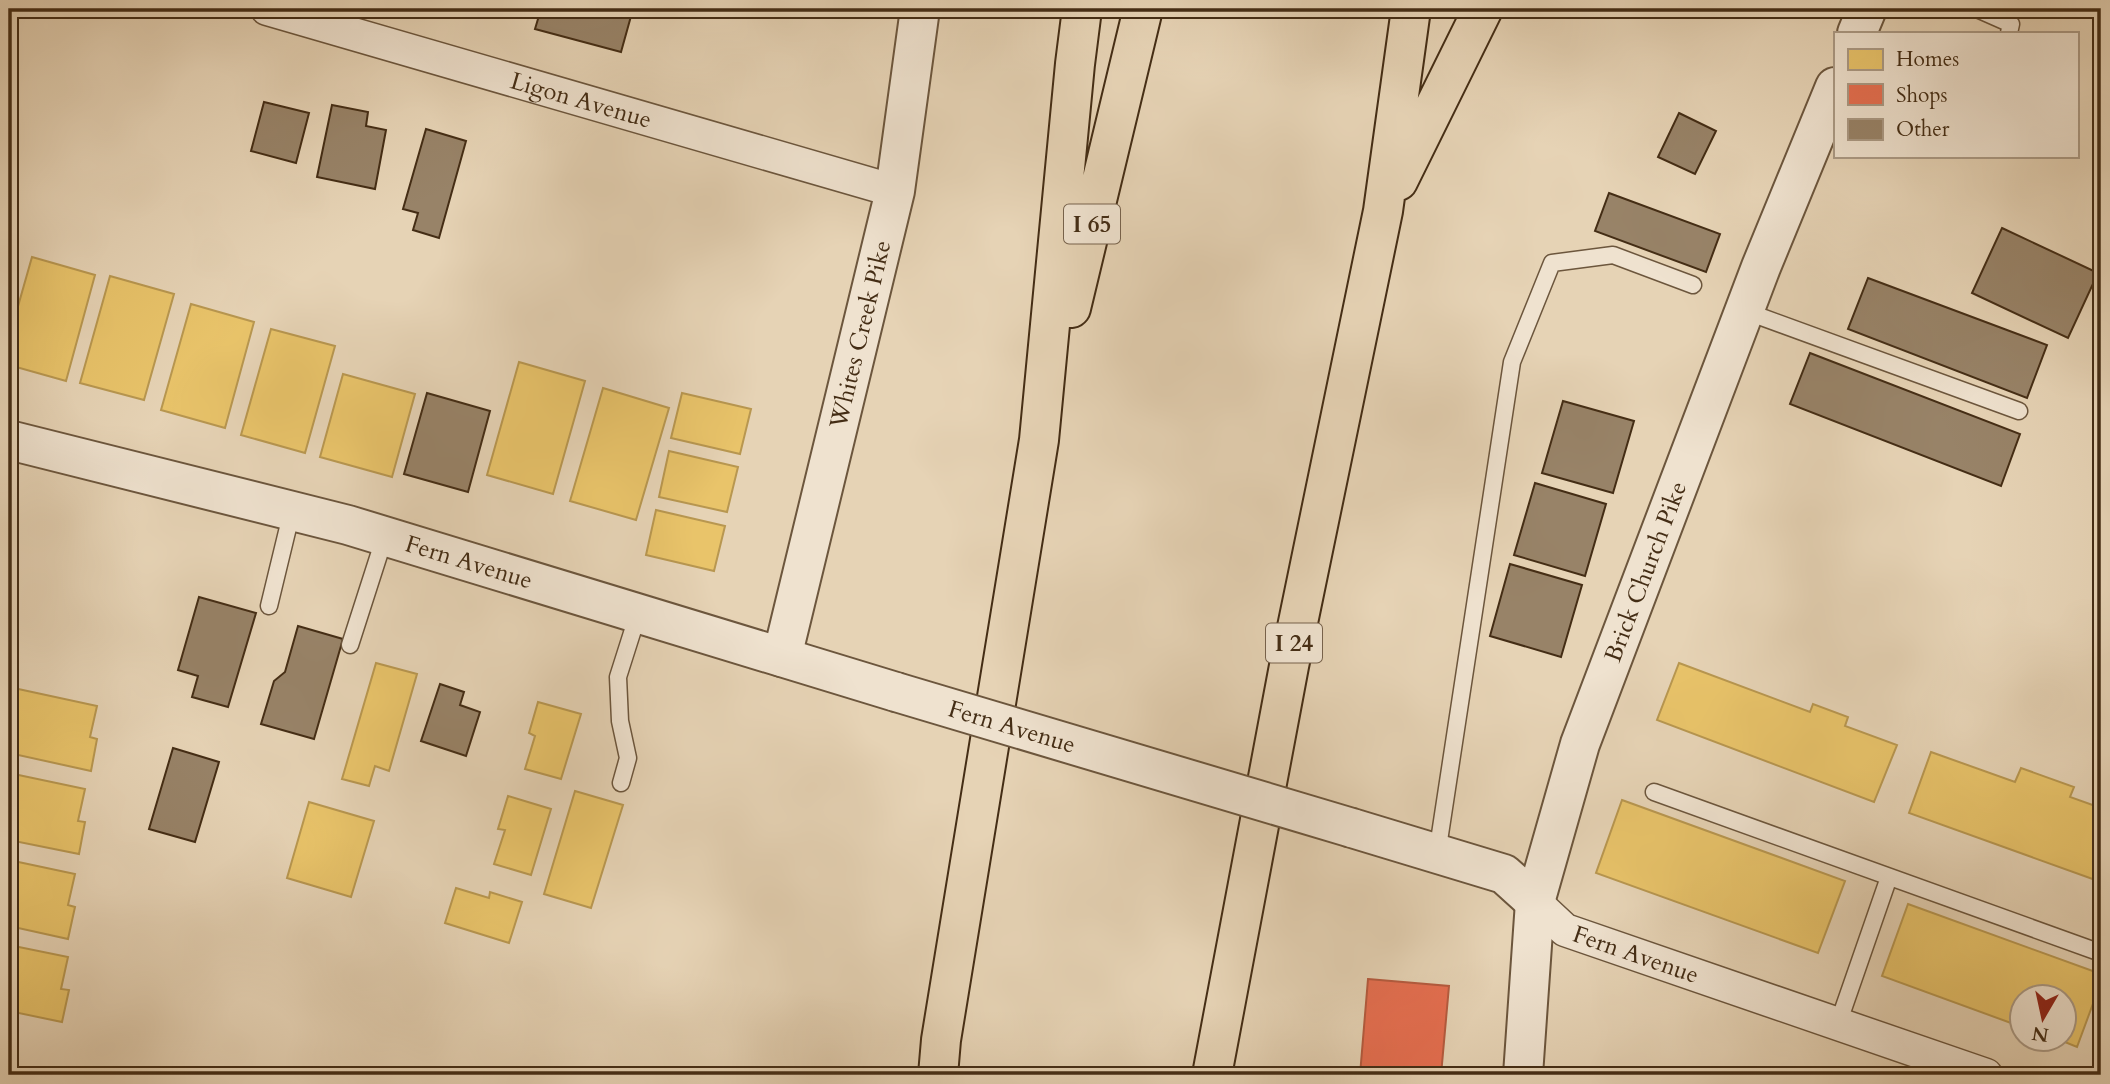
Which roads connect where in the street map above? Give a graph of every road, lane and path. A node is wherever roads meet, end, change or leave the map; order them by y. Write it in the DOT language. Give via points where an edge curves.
graph roads {
  1 [pos="267,9"];
  2 [pos="920,9"];
  3 [pos="1082,9"];
  4 [pos="1143,9"];
  5 [pos="1411,9"];
  6 [pos="1483,9"];
  7 [pos="1867,9"];
  8 [pos="1977,9"];
  9 [pos="1857,32"];
  10 [pos="2009,32"];
  11 [pos="1834,88"];
  12 [pos="895,191"];
  13 [pos="1383,211"];
  14 [pos="1693,285"];
  15 [pos="1745,311"];
  16 [pos="2019,411"];
  17 [pos="9,440"];
  18 [pos="1039,440"];
  19 [pos="292,511"];
  20 [pos="385,536"];
  21 [pos="269,606"];
  22 [pos="638,614"];
  23 [pos="350,645"];
  24 [pos="782,657"];
  25 [pos="621,783"];
  26 [pos="1654,792"];
  27 [pos="1437,854"];
  28 [pos="1889,877"];
  29 [pos="1535,902"];
  30 [pos="2101,953"];
  31 [pos="1838,1024"];
  32 [pos="938,1075"];
  33 [pos="1213,1075"];
  34 [pos="1523,1075"];
  35 [pos="1986,1075"];
  1 -- 12 [label="street, Ligon Avenue"];
  2 -- 12 [label="street, Whites Creek Pike"];
  3 -- 18 [label="highway"];
  4 -- 18 [label="highway, I 65"];
  5 -- 13 [label="highway, I 24"];
  6 -- 13 [label="highway"];
  7 -- 9 [label="street"];
  8 -- 10 [label="lane" via="2011,24"];
  11 -- 15 [label="street, Brick Church Pike"];
  12 -- 24 [label="street, Whites Creek Pike"];
  13 -- 33 [label="highway, I 24" via="1289,666"];
  14 -- 27 [label="lane" via="1613,255 1552,263 1512,362"];
  15 -- 16 [label="lane"];
  15 -- 29 [label="street, Brick Church Pike" via="1580,744"];
  17 -- 19 [label="street, Fern Avenue"];
  18 -- 32 [label="highway"];
  19 -- 20 [label="street, Fern Avenue"];
  19 -- 21 [label="lane"];
  20 -- 22 [label="street, Fern Avenue"];
  20 -- 23 [label="lane"];
  22 -- 24 [label="street, Fern Avenue"];
  22 -- 25 [label="lane" via="618,677 628,758"];
  24 -- 27 [label="street, Fern Avenue, bridge"];
  26 -- 28 [label="lane"];
  27 -- 29 [label="street, Fern Avenue" via="1504,874"];
  28 -- 30 [label="lane"];
  28 -- 31 [label="lane"];
  29 -- 31 [label="street, Fern Avenue" via="1565,930"];
  29 -- 34 [label="street, Brick Church Pike"];
  31 -- 35 [label="street, Fern Avenue"];
}
